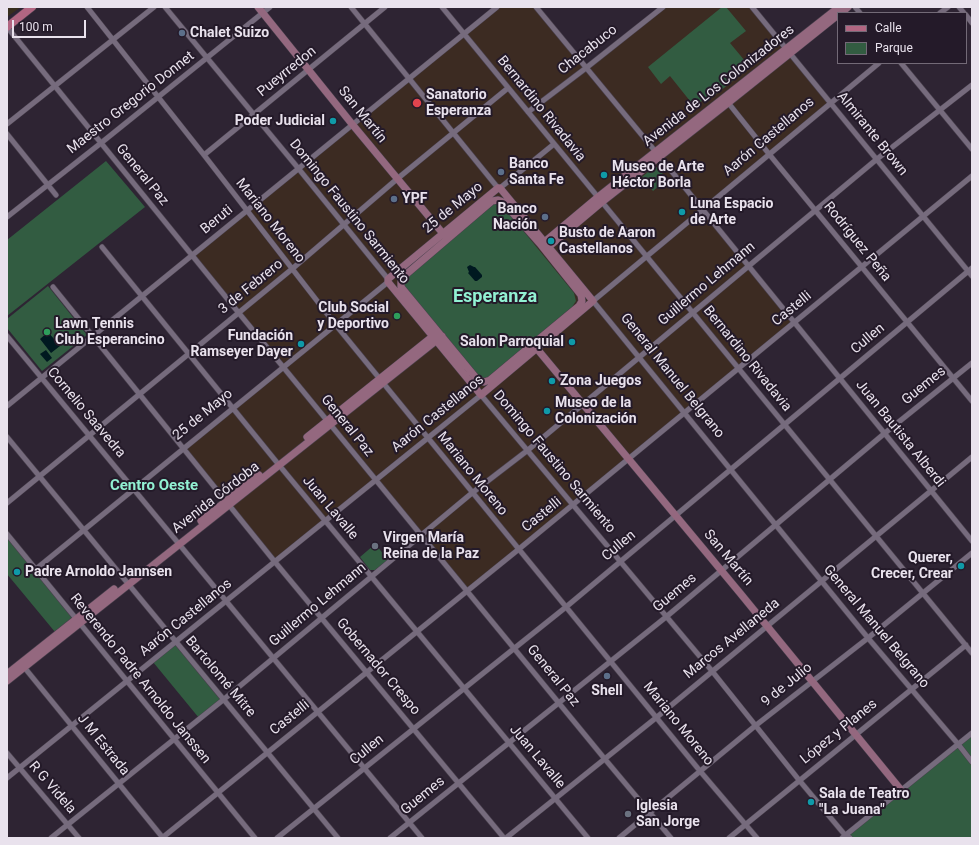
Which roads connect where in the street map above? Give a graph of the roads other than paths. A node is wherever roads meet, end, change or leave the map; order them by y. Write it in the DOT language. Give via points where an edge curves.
graph roads {
  1 [pos="32,7"];
  2 [pos="87,7"];
  3 [pos="154,7"];
  4 [pos="165,7"];
  5 [pos="270,7"];
  6 [pos="351,7"];
  7 [pos="385,7"];
  8 [pos="442,7"];
  9 [pos="497,7"];
  10 [pos="536,7"];
  11 [pos="652,7"];
  12 [pos="663,7"];
  13 [pos="752,7"];
  14 [pos="839,7"];
  15 [pos="260,10"];
  16 [pos="656,12"];
  17 [pos="837,16"];
  18 [pos="365,23"];
  19 [pos="7,27"];
  20 [pos="464,34"];
  21 [pos="113,40"];
  22 [pos="788,51"];
  23 [pos="207,58"];
  24 [pos="878,64"];
  25 [pos="902,64"];
  26 [pos="586,68"];
  27 [pos="309,70"];
  28 [pos="410,78"];
  29 [pos="972,85"];
  30 [pos="56,86"];
  31 [pos="508,88"];
  32 [pos="158,98"];
  33 [pos="727,100"];
  34 [pos="831,103"];
  35 [pos="940,110"];
  36 [pos="528,112"];
  37 [pos="254,115"];
  38 [pos="7,124"];
  39 [pos="352,124"];
  40 [pos="454,132"];
  41 [pos="7,134"];
  42 [pos="101,143"];
  43 [pos="554,144"];
  44 [pos="972,149"];
  45 [pos="658,154"];
  46 [pos="769,154"];
  47 [pos="204,155"];
  48 [pos="877,159"];
  49 [pos="298,168"];
  50 [pos="972,176"];
  51 [pos="397,179"];
  52 [pos="48,184"];
  53 [pos="499,188"];
  54 [pos="56,194"];
  55 [pos="501,200"];
  56 [pos="600,200"];
  57 [pos="703,210"];
  58 [pos="815,210"];
  59 [pos="247,212"];
  60 [pos="923,216"];
  61 [pos="7,217"];
  62 [pos="344,225"];
  63 [pos="445,236"];
  64 [pos="545,246"];
  65 [pos="102,247"];
  66 [pos="193,255"];
  67 [pos="647,256"];
  68 [pos="748,266"];
  69 [pos="862,267"];
  70 [pos="292,269"];
  71 [pos="970,269"];
  72 [pos="972,276"];
  73 [pos="403,277"];
  74 [pos="388,281"];
  75 [pos="52,287"];
  76 [pos="142,297"];
  77 [pos="593,301"];
  78 [pos="579,306"];
  79 [pos="238,312"];
  80 [pos="692,312"];
  81 [pos="794,322"];
  82 [pos="907,322"];
  83 [pos="335,324"];
  84 [pos="7,336"];
  85 [pos="437,336"];
  86 [pos="93,337"];
  87 [pos="535,346"];
  88 [pos="188,353"];
  89 [pos="639,356"];
  90 [pos="972,363"];
  91 [pos="283,366"];
  92 [pos="738,368"];
  93 [pos="42,378"];
  94 [pos="840,378"];
  95 [pos="953,378"];
  96 [pos="477,379"];
  97 [pos="381,381"];
  98 [pos="139,394"];
  99 [pos="481,395"];
  100 [pos="972,401"];
  101 [pos="583,403"];
  102 [pos="7,406"];
  103 [pos="233,408"];
  104 [pos="684,413"];
  105 [pos="329,422"];
  106 [pos="784,424"];
  107 [pos="885,433"];
  108 [pos="89,435"];
  109 [pos="7,437"];
  110 [pos="428,439"];
  111 [pos="183,448"];
  112 [pos="528,450"];
  113 [pos="972,457"];
  114 [pos="629,459"];
  115 [pos="278,463"];
  116 [pos="730,469"];
  117 [pos="39,476"];
  118 [pos="830,480"];
  119 [pos="376,481"];
  120 [pos="133,489"];
  121 [pos="931,491"];
  122 [pos="472,493"];
  123 [pos="7,503"];
  124 [pos="228,503"];
  125 [pos="573,505"];
  126 [pos="675,515"];
  127 [pos="326,521"];
  128 [pos="776,525"];
  129 [pos="84,530"];
  130 [pos="7,534"];
  131 [pos="421,535"];
  132 [pos="877,536"];
  133 [pos="972,541"];
  134 [pos="178,542"];
  135 [pos="518,549"];
  136 [pos="972,553"];
  137 [pos="276,562"];
  138 [pos="620,562"];
  139 [pos="36,569"];
  140 [pos="721,571"];
  141 [pos="371,576"];
  142 [pos="127,582"];
  143 [pos="822,582"];
  144 [pos="467,591"];
  145 [pos="923,593"];
  146 [pos="226,602"];
  147 [pos="566,606"];
  148 [pos="666,617"];
  149 [pos="322,618"];
  150 [pos="78,621"];
  151 [pos="767,626"];
  152 [pos="417,631"];
  153 [pos="868,638"];
  154 [pos="176,642"];
  155 [pos="966,645"];
  156 [pos="514,648"];
  157 [pos="972,653"];
  158 [pos="273,658"];
  159 [pos="611,661"];
  160 [pos="24,667"];
  161 [pos="712,671"];
  162 [pos="367,672"];
  163 [pos="7,674"];
  164 [pos="812,680"];
  165 [pos="7,681"];
  166 [pos="127,682"];
  167 [pos="464,688"];
  168 [pos="911,689"];
  169 [pos="223,700"];
  170 [pos="559,703"];
  171 [pos="317,712"];
  172 [pos="657,717"];
  173 [pos="72,726"];
  174 [pos="755,726"];
  175 [pos="413,728"];
  176 [pos="972,733"];
  177 [pos="856,734"];
  178 [pos="174,738"];
  179 [pos="509,743"];
  180 [pos="958,744"];
  181 [pos="7,753"];
  182 [pos="267,753"];
  183 [pos="604,758"];
  184 [pos="972,762"];
  185 [pos="19,767"];
  186 [pos="364,768"];
  187 [pos="700,771"];
  188 [pos="7,778"];
  189 [pos="798,780"];
  190 [pos="118,783"];
  191 [pos="458,783"];
  192 [pos="901,790"];
  193 [pos="218,793"];
  194 [pos="555,798"];
  195 [pos="314,808"];
  196 [pos="651,813"];
  197 [pos="409,823"];
  198 [pos="68,824"];
  199 [pos="745,824"];
  200 [pos="846,837"];
  201 [pos="51,838"];
  202 [pos="79,838"];
  203 [pos="162,838"];
  204 [pos="254,838"];
  205 [pos="277,838"];
  206 [pos="338,838"];
  207 [pos="390,838"];
  208 [pos="422,838"];
  209 [pos="505,838"];
  210 [pos="588,838"];
  211 [pos="619,838"];
  212 [pos="671,838"];
  213 [pos="729,838"];
  214 [pos="757,838"];
  1 -- 19 [label="main road"];
  2 -- 21 [label="street, Mariano Moreno"];
  3 -- 21 [label="street"];
  4 -- 23 [label="street, Domingo Faustino Sarmiento"];
  5 -- 15 [label="street, Maestro Gregorio Donnet"];
  6 -- 18 [label="street, General Manuel Belgrano"];
  7 -- 18 [label="street, Pueyrredon"];
  8 -- 20 [label="street, Bernardino Rivadavia"];
  9 -- 20 [label="street, Beruti"];
  10 -- 26 [label="street, Juan Bautista Alberdi"];
  11 -- 16 [label="street"];
  12 -- 16 [label="street, Chacabuco"];
  13 -- 22 [label="street, Almirante Brown"];
  14 -- 22 [label="main road, Avenida de Los Colonizadores"];
  15 -- 23 [label="street, Maestro Gregorio Donnet"];
  15 -- 27 [label="main road, San Martín"];
  16 -- 26 [label="street, Chacabuco"];
  17 -- 22 [label="main road, Avenida de Los Colonizadores"];
  18 -- 27 [label="street, Pueyrredon"];
  18 -- 28 [label="street, General Manuel Belgrano"];
  19 -- 30 [label="street, General Paz"];
  20 -- 28 [label="street, Beruti"];
  20 -- 31 [label="street, Bernardino Rivadavia"];
  21 -- 30 [label="street"];
  21 -- 32 [label="street, Mariano Moreno"];
  22 -- 33 [label="main road, Avenida de Los Colonizadores"];
  22 -- 34 [label="street, Almirante Brown"];
  23 -- 32 [label="street, Maestro Gregorio Donnet"];
  23 -- 37 [label="street, Domingo Faustino Sarmiento"];
  24 -- 34 [label="street, Aarón Castellanos"];
  25 -- 35 [label="street"];
  26 -- 36 [label="street, Chacabuco"];
  26 -- 45 [label="street, Juan Bautista Alberdi"];
  27 -- 37 [label="street, Pueyrredon"];
  27 -- 39 [label="main road, San Martín"];
  28 -- 39 [label="street, Beruti"];
  28 -- 40 [label="street, General Manuel Belgrano"];
  29 -- 35 [label="street, Guillermo Lehmann"];
  30 -- 38 [label="street"];
  30 -- 42 [label="street, General Paz"];
  31 -- 36 [label="street, Bernardino Rivadavia"];
  31 -- 40 [label="street, 3 de Febrero"];
  32 -- 42 [label="street, Maestro Gregorio Donnet"];
  32 -- 47 [label="street, Mariano Moreno"];
  33 -- 45 [label="main road, Avenida de Los Colonizadores"];
  33 -- 46 [label="street, Rodríguez Peña"];
  34 -- 46 [label="street, Aarón Castellanos"];
  34 -- 48 [label="street, Almirante Brown"];
  35 -- 44 [label="street"];
  35 -- 48 [label="street, Guillermo Lehmann"];
  36 -- 43 [label="street, Bernardino Rivadavia"];
  37 -- 47 [label="street, Pueyrredon"];
  37 -- 49 [label="street, Domingo Faustino Sarmiento"];
  39 -- 49 [label="street, Beruti"];
  39 -- 51 [label="main road, San Martín"];
  40 -- 51 [label="street, 3 de Febrero"];
  40 -- 53 [label="street, General Manuel Belgrano"];
  41 -- 52 [label="street"];
  42 -- 52 [label="street, Maestro Gregorio Donnet"];
  42 -- 66 [label="street, General Paz"];
  43 -- 53 [label="street, 25 de Mayo"];
  43 -- 56 [label="street, Bernardino Rivadavia"];
  45 -- 56 [label="main road, Avenida de Los Colonizadores"];
  45 -- 57 [label="street, Juan Bautista Alberdi"];
  46 -- 57 [label="street, Aarón Castellanos"];
  46 -- 58 [label="street, Rodríguez Peña"];
  47 -- 59 [label="street, Mariano Moreno"];
  48 -- 58 [label="street, Guillermo Lehmann"];
  48 -- 60 [label="street, Almirante Brown"];
  49 -- 59 [label="street, Beruti"];
  49 -- 62 [label="street, Domingo Faustino Sarmiento"];
  50 -- 60 [label="street, Castelli"];
  51 -- 62 [label="street, 3 de Febrero"];
  51 -- 63 [label="main road, San Martín"];
  52 -- 54 [label="street"];
  52 -- 61 [label="street, Maestro Gregorio Donnet"];
  53 -- 63 [label="main road, 25 de Mayo"];
  53 -- 64 [label="main road, General Manuel Belgrano"];
  55 -- 63 [label="main road, 25 de Mayo" via="492,201"];
  55 -- 64 [label="main road, General Manuel Belgrano"];
  56 -- 64 [label="main road, Avenida de Los Colonizadores"];
  56 -- 67 [label="street, Bernardino Rivadavia"];
  57 -- 67 [label="street, Aarón Castellanos"];
  57 -- 68 [label="street, Juan Bautista Alberdi"];
  58 -- 68 [label="street, Guillermo Lehmann"];
  58 -- 69 [label="street, Rodríguez Peña"];
  59 -- 66 [label="street, Beruti"];
  59 -- 70 [label="street, Mariano Moreno"];
  60 -- 69 [label="street, Castelli"];
  60 -- 71 [label="street, Almirante Brown"];
  62 -- 70 [label="street, 3 de Febrero"];
  62 -- 74 [label="street, Domingo Faustino Sarmiento"];
  63 -- 73 [label="main road, 25 de Mayo"];
  63 -- 74 [label="main road, 25 de Mayo"];
  64 -- 77 [label="main road, General Manuel Belgrano"];
  64 -- 78 [label="main road, General Manuel Belgrano" via="581,295"];
  65 -- 76 [label="street, Juan Lavalle"];
  66 -- 76 [label="street, Beruti"];
  66 -- 79 [label="street, General Paz"];
  67 -- 77 [label="street, Aarón Castellanos"];
  67 -- 80 [label="street, Bernardino Rivadavia"];
  68 -- 80 [label="street, Guillermo Lehmann"];
  68 -- 81 [label="street, Juan Bautista Alberdi"];
  69 -- 81 [label="street, Castelli"];
  69 -- 82 [label="street, Rodríguez Peña"];
  70 -- 79 [label="street, 3 de Febrero"];
  70 -- 83 [label="street, Mariano Moreno"];
  71 -- 72 [label="street, Almirante Brown"];
  71 -- 82 [label="street, Cullen"];
  73 -- 85 [label="main road, Domingo Faustino Sarmiento" via="402,287"];
  74 -- 83 [label="street, 25 de Mayo"];
  74 -- 85 [label="main road, Domingo Faustino Sarmiento"];
  75 -- 86 [label="street, Gobernador Crespo"];
  76 -- 86 [label="street, Beruti"];
  76 -- 88 [label="street, Juan Lavalle"];
  77 -- 87 [label="main road, Aarón Castellanos"];
  77 -- 89 [label="street, General Manuel Belgrano"];
  78 -- 87 [label="main road, Aarón Castellanos"];
  79 -- 88 [label="street, 3 de Febrero"];
  79 -- 91 [label="street, General Paz"];
  80 -- 89 [label="street, Guillermo Lehmann"];
  80 -- 92 [label="street, Bernardino Rivadavia"];
  81 -- 92 [label="street, Castelli"];
  81 -- 94 [label="street, Juan Bautista Alberdi"];
  82 -- 94 [label="street, Cullen"];
  82 -- 95 [label="street, Rodríguez Peña"];
  83 -- 91 [label="street, 25 de Mayo"];
  83 -- 97 [label="street, Mariano Moreno"];
  84 -- 93 [label="street, Cornelio Saavedra"];
  85 -- 96 [label="main road, Domingo Faustino Sarmiento"];
  85 -- 97 [label="main road, Avenida Córdoba"];
  85 -- 99 [label="main road, Domingo Faustino Sarmiento"];
  86 -- 93 [label="street, Beruti"];
  86 -- 98 [label="street, Gobernador Crespo"];
  87 -- 96 [label="main road, Aarón Castellanos" via="490,380 484,382"];
  87 -- 99 [label="main road, Aarón Castellanos"];
  87 -- 101 [label="main road, San Martín"];
  88 -- 98 [label="street, 3 de Febrero"];
  88 -- 103 [label="street, Juan Lavalle"];
  89 -- 101 [label="street, Guillermo Lehmann"];
  89 -- 104 [label="street, General Manuel Belgrano"];
  90 -- 95 [label="street, Guemes"];
  91 -- 103 [label="street, 25 de Mayo"];
  91 -- 105 [label="street, General Paz"];
  92 -- 104 [label="street, Castelli"];
  92 -- 106 [label="street, Bernardino Rivadavia"];
  93 -- 102 [label="street, Beruti"];
  93 -- 108 [label="street, Cornelio Saavedra"];
  94 -- 106 [label="street, Cullen"];
  94 -- 107 [label="street, Juan Bautista Alberdi"];
  95 -- 100 [label="street, Rodríguez Peña"];
  95 -- 107 [label="street, Guemes"];
  97 -- 105 [label="main road, Avenida Córdoba"];
  97 -- 110 [label="street, Mariano Moreno"];
  98 -- 108 [label="street, 3 de Febrero"];
  98 -- 111 [label="street, Gobernador Crespo"];
  99 -- 110 [label="street, Aarón Castellanos"];
  99 -- 112 [label="street, Domingo Faustino Sarmiento"];
  101 -- 112 [label="street, Guillermo Lehmann"];
  101 -- 114 [label="main road, San Martín"];
  103 -- 111 [label="street, 25 de Mayo"];
  103 -- 115 [label="street, Juan Lavalle"];
  104 -- 114 [label="street, Castelli"];
  104 -- 116 [label="street, General Manuel Belgrano"];
  105 -- 115 [label="main road, Avenida Córdoba"];
  105 -- 119 [label="street, General Paz"];
  106 -- 116 [label="street, Cullen"];
  106 -- 118 [label="street, Bernardino Rivadavia"];
  107 -- 118 [label="street, Guemes"];
  107 -- 121 [label="street, Juan Bautista Alberdi"];
  108 -- 117 [label="street, 3 de Febrero"];
  108 -- 120 [label="street, Cornelio Saavedra"];
  109 -- 117 [label="street, Bartolomé Mitre"];
  110 -- 119 [label="street, Aarón Castellanos"];
  110 -- 122 [label="street, Mariano Moreno"];
  111 -- 120 [label="street, 25 de Mayo"];
  111 -- 124 [label="street, Gobernador Crespo"];
  112 -- 122 [label="street, Guillermo Lehmann"];
  112 -- 125 [label="street, Domingo Faustino Sarmiento"];
  113 -- 121 [label="street, Marcos Avellaneda"];
  114 -- 125 [label="street, Castelli"];
  114 -- 126 [label="main road, San Martín"];
  115 -- 124 [label="main road, Avenida Córdoba"];
  115 -- 127 [label="street, Juan Lavalle"];
  116 -- 126 [label="street, Cullen"];
  116 -- 128 [label="street, General Manuel Belgrano"];
  117 -- 123 [label="street, 3 de Febrero"];
  117 -- 129 [label="street, Bartolomé Mitre"];
  118 -- 128 [label="street, Guemes"];
  118 -- 132 [label="street, Bernardino Rivadavia"];
  119 -- 127 [label="street, Aarón Castellanos"];
  119 -- 131 [label="street, General Paz"];
  120 -- 129 [label="street, 25 de Mayo"];
  120 -- 134 [label="street, Cornelio Saavedra"];
  121 -- 132 [label="street, Marcos Avellaneda"];
  121 -- 133 [label="street, Juan Bautista Alberdi"];
  122 -- 131 [label="street, Guillermo Lehmann"];
  122 -- 135 [label="street, Mariano Moreno"];
  124 -- 134 [label="main road, Avenida Córdoba"];
  124 -- 137 [label="street, Gobernador Crespo"];
  125 -- 135 [label="street, Castelli"];
  125 -- 138 [label="street, Domingo Faustino Sarmiento"];
  126 -- 138 [label="street, Cullen"];
  126 -- 140 [label="main road, San Martín"];
  127 -- 137 [label="street, Aarón Castellanos"];
  127 -- 141 [label="street, Juan Lavalle"];
  128 -- 140 [label="street, Guemes"];
  128 -- 143 [label="street, General Manuel Belgrano"];
  129 -- 139 [label="street, 25 de Mayo"];
  129 -- 142 [label="street, Bartolomé Mitre"];
  130 -- 139 [label="street, Reverendo Padre Arnoldo Janssen"];
  131 -- 141 [label="street, Guillermo Lehmann"];
  131 -- 144 [label="street, General Paz"];
  132 -- 143 [label="street, Marcos Avellaneda"];
  132 -- 145 [label="street, Bernardino Rivadavia"];
  134 -- 142 [label="main road, Avenida Córdoba"];
  134 -- 146 [label="street, Cornelio Saavedra"];
  135 -- 144 [label="street, Castelli"];
  135 -- 147 [label="street, Mariano Moreno"];
  136 -- 145 [label="street, 9 de Julio"];
  137 -- 146 [label="street, Aarón Castellanos"];
  137 -- 149 [label="street, Gobernador Crespo"];
  138 -- 147 [label="street, Cullen"];
  138 -- 148 [label="street, Domingo Faustino Sarmiento"];
  139 -- 150 [label="street, Reverendo Padre Arnoldo Janssen"];
  140 -- 148 [label="street, Guemes"];
  140 -- 151 [label="main road, San Martín"];
  141 -- 149 [label="street, Guillermo Lehmann"];
  141 -- 152 [label="street, Juan Lavalle"];
  142 -- 150 [label="main road, Avenida Córdoba"];
  142 -- 154 [label="street, Bartolomé Mitre"];
  143 -- 151 [label="street, Marcos Avellaneda"];
  143 -- 153 [label="street, General Manuel Belgrano"];
  144 -- 152 [label="street, Castelli"];
  144 -- 156 [label="street, General Paz"];
  145 -- 153 [label="street, 9 de Julio"];
  145 -- 155 [label="street, Bernardino Rivadavia"];
  146 -- 154 [label="street, Aarón Castellanos"];
  146 -- 158 [label="street, Cornelio Saavedra"];
  147 -- 156 [label="street, Cullen"];
  147 -- 159 [label="street, Mariano Moreno"];
  148 -- 159 [label="street, Guemes"];
  148 -- 161 [label="street, Domingo Faustino Sarmiento"];
  149 -- 158 [label="street, Guillermo Lehmann"];
  149 -- 162 [label="street, Gobernador Crespo"];
  150 -- 160 [label="main road, Avenida Córdoba"];
  150 -- 163 [label="main road, Avenida Córdoba"];
  150 -- 166 [label="street, Reverendo Padre Arnoldo Janssen"];
  151 -- 161 [label="street, Marcos Avellaneda"];
  151 -- 164 [label="main road, San Martín"];
  152 -- 162 [label="street, Castelli"];
  152 -- 167 [label="street, Juan Lavalle"];
  153 -- 164 [label="street, 9 de Julio"];
  153 -- 168 [label="street, General Manuel Belgrano"];
  154 -- 166 [label="street, Aarón Castellanos"];
  154 -- 169 [label="street, Bartolomé Mitre"];
  155 -- 157 [label="street, Bernardino Rivadavia"];
  155 -- 168 [label="street, López y Planes"];
  156 -- 167 [label="street, Cullen"];
  156 -- 170 [label="street, General Paz"];
  158 -- 169 [label="street, Guillermo Lehmann"];
  158 -- 171 [label="street, Cornelio Saavedra"];
  159 -- 170 [label="street, Guemes"];
  159 -- 172 [label="street, Mariano Moreno"];
  160 -- 165 [label="main road, Avenida Córdoba"];
  160 -- 173 [label="street, J M Estrada"];
  161 -- 172 [label="street, Marcos Avellaneda"];
  161 -- 174 [label="street, Domingo Faustino Sarmiento"];
  162 -- 171 [label="street, Castelli"];
  162 -- 175 [label="street, Gobernador Crespo"];
  164 -- 174 [label="street, 9 de Julio"];
  164 -- 177 [label="main road, San Martín"];
  166 -- 173 [label="street, Aarón Castellanos"];
  166 -- 178 [label="street, Reverendo Padre Arnoldo Janssen"];
  167 -- 175 [label="street, Cullen"];
  167 -- 179 [label="street, Juan Lavalle"];
  168 -- 177 [label="street, López y Planes"];
  168 -- 180 [label="street, General Manuel Belgrano"];
  169 -- 178 [label="street, Guillermo Lehmann"];
  169 -- 182 [label="street, Bartolomé Mitre"];
  170 -- 179 [label="street, Guemes"];
  170 -- 183 [label="street, General Paz"];
  171 -- 182 [label="street, Castelli"];
  171 -- 186 [label="street, Cornelio Saavedra"];
  172 -- 183 [label="street, Marcos Avellaneda"];
  172 -- 187 [label="street, Mariano Moreno"];
  173 -- 185 [label="street, Aarón Castellanos"];
  173 -- 190 [label="street, J M Estrada"];
  174 -- 187 [label="street, 9 de Julio"];
  174 -- 189 [label="street, Domingo Faustino Sarmiento"];
  175 -- 186 [label="street, Cullen"];
  175 -- 191 [label="street, Gobernador Crespo"];
  176 -- 180 [label="street"];
  177 -- 189 [label="street, López y Planes"];
  177 -- 192 [label="main road, San Martín"];
  178 -- 190 [label="street, Guillermo Lehmann"];
  178 -- 193 [label="street, Reverendo Padre Arnoldo Janssen"];
  179 -- 191 [label="street, Guemes"];
  179 -- 194 [label="street, Juan Lavalle"];
  180 -- 184 [label="street, General Manuel Belgrano"];
  180 -- 192 [label="street"];
  181 -- 185 [label="street, R G Videla"];
  182 -- 193 [label="street, Castelli"];
  182 -- 195 [label="street, Bartolomé Mitre"];
  183 -- 194 [label="street, Marcos Avellaneda"];
  183 -- 196 [label="street, General Paz"];
  185 -- 188 [label="street, Aarón Castellanos"];
  185 -- 198 [label="street, R G Videla"];
  186 -- 195 [label="street, Cullen"];
  186 -- 197 [label="street, Cornelio Saavedra"];
  187 -- 196 [label="street, 9 de Julio"];
  187 -- 199 [label="street, Mariano Moreno"];
  189 -- 199 [label="street, López y Planes"];
  189 -- 200 [label="street, Domingo Faustino Sarmiento"];
  190 -- 198 [label="street, Guillermo Lehmann"];
  190 -- 203 [label="street, J M Estrada"];
  191 -- 197 [label="street, Guemes"];
  191 -- 209 [label="street, Gobernador Crespo"];
  192 -- 200 [label="street"];
  193 -- 203 [label="street, Castelli"];
  193 -- 204 [label="street, Reverendo Padre Arnoldo Janssen"];
  194 -- 209 [label="street, Marcos Avellaneda"];
  194 -- 210 [label="street, Juan Lavalle"];
  195 -- 205 [label="street, Cullen"];
  195 -- 206 [label="street, Bartolomé Mitre"];
  196 -- 211 [label="street, 9 de Julio"];
  196 -- 212 [label="street, General Paz"];
  197 -- 207 [label="street, Guemes"];
  197 -- 208 [label="street, Cornelio Saavedra"];
  198 -- 201 [label="street, Guillermo Lehmann"];
  198 -- 202 [label="street, R G Videla"];
  199 -- 213 [label="street, López y Planes"];
  199 -- 214 [label="street, Mariano Moreno"];
}
